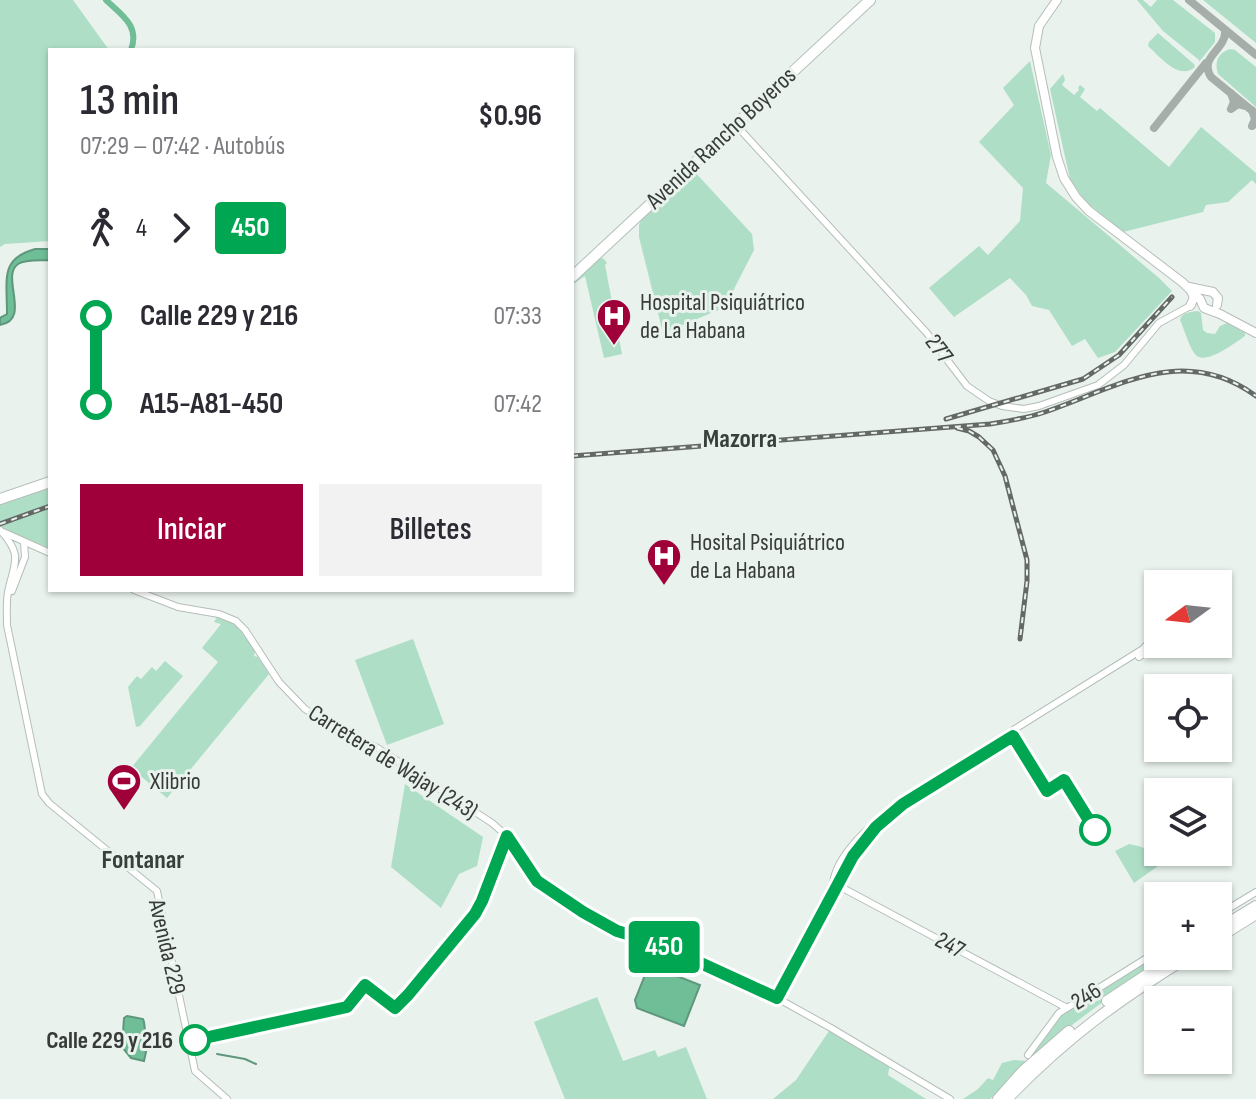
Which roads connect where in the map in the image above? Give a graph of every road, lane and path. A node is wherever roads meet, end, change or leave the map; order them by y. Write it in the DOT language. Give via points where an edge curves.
graph roads {
  1 [pos="870,0"];
  2 [pos="1057,0"];
  3 [pos="860,2"];
  4 [pos="735,124"];
  5 [pos="574,267"];
  6 [pos="574,275"];
  7 [pos="1182,282"];
  8 [pos="1191,290"];
  9 [pos="1204,296"];
  10 [pos="1187,308"];
  11 [pos="1211,308"];
  12 [pos="1256,333"];
  13 [pos="48,480"];
  14 [pos="48,480"];
  15 [pos="0,492"];
  16 [pos="0,499"];
  17 [pos="0,531"];
  18 [pos="21,540"];
  19 [pos="40,548"];
  20 [pos="13,549"];
  21 [pos="48,552"];
  22 [pos="25,557"];
  23 [pos="139,592"];
  24 [pos="1144,650"];
  25 [pos="1061,703"];
  26 [pos="80,826"];
  27 [pos="844,873"];
  28 [pos="835,884"];
  29 [pos="848,891"];
  30 [pos="1256,892"];
  31 [pos="831,897"];
  32 [pos="1256,906"];
  33 [pos="1232,907"];
  34 [pos="1256,914"];
  35 [pos="1232,921"];
  36 [pos="1232,929"];
  37 [pos="802,947"];
  38 [pos="1144,960"];
  39 [pos="1154,970"];
  40 [pos="1167,970"];
  41 [pos="775,997"];
  42 [pos="1067,1008"];
  43 [pos="1028,1055"];
  44 [pos="230,1099"];
  45 [pos="950,1099"];
  46 [pos="1000,1099"];
  1 -- 4 [label="highway, Avenida Rancho Boyeros"];
  2 -- 7 [label="main road" via="1039,26 1035,48 1064,178 1089,211"];
  3 -- 5 [label="highway, Avenida Rancho Boyeros"];
  4 -- 6 [label="highway, Avenida Rancho Boyeros"];
  4 -- 10 [label="street, 277" via="926,332 967,386 989,401 1024,409 1098,385 1124,365 1159,323"];
  7 -- 8 [label="main road"];
  7 -- 9 [label="main road"];
  8 -- 9 [label="main road"];
  8 -- 10 [label="main road" via="1194,298"];
  9 -- 10 [label="street, 277"];
  9 -- 11 [label="main road" via="1201,305"];
  9 -- 11 [label="main road" via="1217,296"];
  10 -- 11 [label="street"];
  11 -- 12 [label="main road"];
  13 -- 15 [label="highway"];
  14 -- 16 [label="highway"];
  17 -- 18 [label="street"];
  17 -- 20 [label="street"];
  18 -- 19 [label="street"];
  18 -- 20 [label="street, Avenida 229"];
  18 -- 22 [label="street, Avenida 229"];
  19 -- 21 [label="street"];
  19 -- 22 [label="street"];
  20 -- 26 [label="street, Avenida 229" via="16,564 7,625 42,794"];
  22 -- 26 [label="street, Avenida 229" via="12,589 11,625 47,797"];
  23 -- 41 [label="street, Carretera de Wajay (243)" via="236,621 305,709 376,747 492,823 537,881 563,899 608,927"];
  24 -- 25 [label="street"];
  25 -- 27 [label="street" via="903,804 876,827"];
  25 -- 28 [label="street" via="887,812 847,853 834,875"];
  26 -- 44 [label="street, Avenida 229" via="157,891 195,1071"];
  27 -- 28 [label="street"];
  27 -- 29 [label="street"];
  28 -- 29 [label="street, 247"];
  28 -- 31 [label="street"];
  28 -- 37 [label="street"];
  29 -- 31 [label="street"];
  29 -- 42 [label="street, 247"];
  30 -- 33 [label="street"];
  31 -- 37 [label="street"];
  32 -- 35 [label="highway"];
  34 -- 36 [label="highway"];
  37 -- 41 [label="street"];
  38 -- 42 [label="street, 246"];
  39 -- 46 [label="highway" via="1089,1014"];
  40 -- 46 [label="highway" via="1093,1020"];
  41 -- 45 [label="street, Carretera de Wajay (243)"];
  42 -- 43 [label="street, 246"];
}
